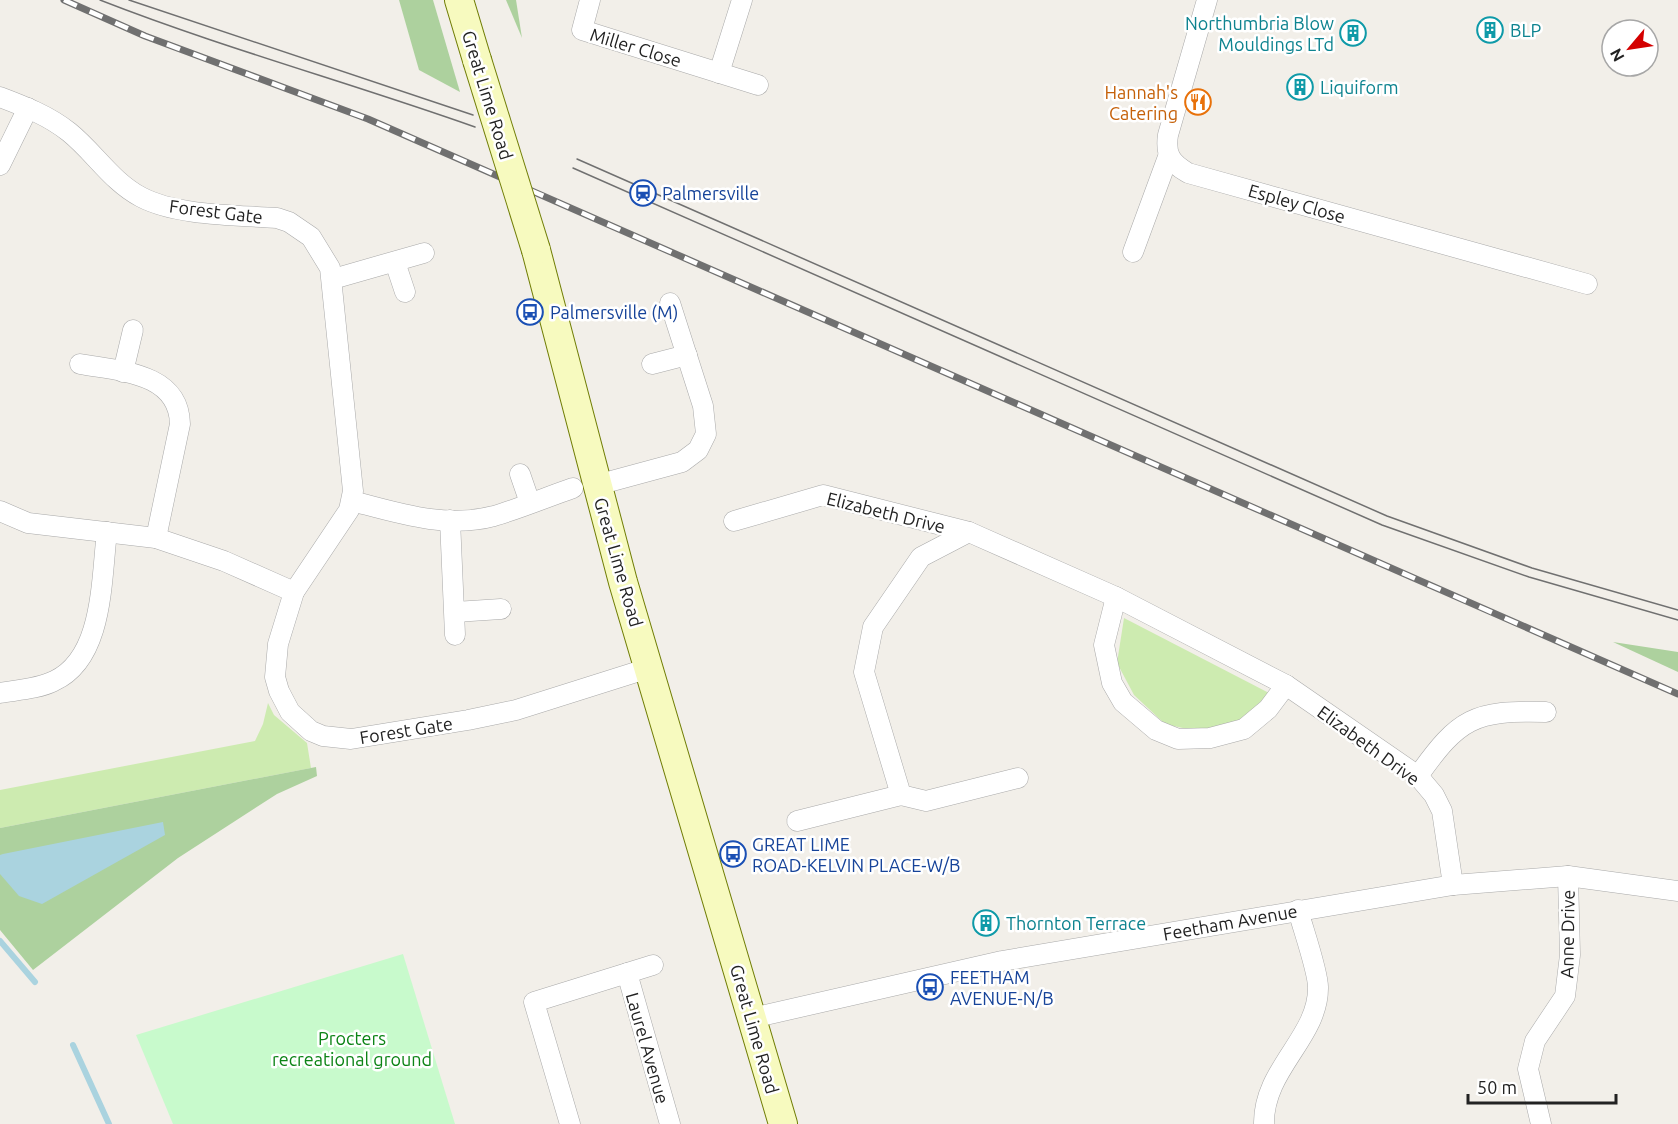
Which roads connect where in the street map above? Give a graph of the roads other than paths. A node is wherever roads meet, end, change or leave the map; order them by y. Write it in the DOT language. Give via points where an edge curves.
graph roads {
  1 [pos="459,0"];
  2 [pos="590,0"];
  3 [pos="742,0"];
  4 [pos="1207,0"];
  5 [pos="720,73"];
  6 [pos="758,85"];
  7 [pos="0,97"];
  8 [pos="28,108"];
  9 [pos="1168,157"];
  10 [pos="0,165"];
  11 [pos="1133,252"];
  12 [pos="424,253"];
  13 [pos="395,262"];
  14 [pos="333,279"];
  15 [pos="1587,284"];
  16 [pos="405,292"];
  17 [pos="670,303"];
  18 [pos="133,330"];
  19 [pos="687,354"];
  20 [pos="80,364"];
  21 [pos="652,364"];
  22 [pos="123,372"];
  23 [pos="520,474"];
  24 [pos="585,486"];
  25 [pos="352,501"];
  26 [pos="530,503"];
  27 [pos="0,512"];
  28 [pos="450,520"];
  29 [pos="734,521"];
  30 [pos="107,532"];
  31 [pos="969,532"];
  32 [pos="156,538"];
  33 [pos="294,592"];
  34 [pos="1116,597"];
  35 [pos="501,609"];
  36 [pos="454,612"];
  37 [pos="455,635"];
  38 [pos="649,668"];
  39 [pos="1286,685"];
  40 [pos="0,693"];
  41 [pos="1546,712"];
  42 [pos="1418,776"];
  43 [pos="1018,778"];
  44 [pos="901,795"];
  45 [pos="797,821"];
  46 [pos="1568,876"];
  47 [pos="1453,885"];
  48 [pos="1678,891"];
  49 [pos="1298,910"];
  50 [pos="653,964"];
  51 [pos="627,973"];
  52 [pos="752,1018"];
  53 [pos="570,1124"];
  54 [pos="670,1124"];
  55 [pos="783,1124"];
  56 [pos="1264,1124"];
  57 [pos="1541,1124"];
  1 -- 24 [label="main road, Great Lime Road, bridge" via="536,250"];
  2 -- 5 [label="street, Miller Close" via="582,30"];
  3 -- 5 [label="street"];
  4 -- 9 [label="street" via="1168,135"];
  5 -- 6 [label="street, Miller Close"];
  7 -- 8 [label="street, Forest Gate"];
  8 -- 10 [label="street"];
  8 -- 14 [label="street, Forest Gate" via="69,133 118,181 151,202 178,209 289,222 320,248"];
  9 -- 11 [label="street"];
  9 -- 15 [label="street, Espley Close" via="1188,173"];
  12 -- 13 [label="street"];
  13 -- 14 [label="street"];
  13 -- 16 [label="street"];
  14 -- 25 [label="street, Forest Gate"];
  17 -- 19 [label="street"];
  18 -- 22 [label="street"];
  19 -- 21 [label="street"];
  19 -- 24 [label="street" via="703,406 706,434 698,450 682,462"];
  20 -- 22 [label="street"];
  22 -- 32 [label="street" via="158,382 173,398 180,414"];
  23 -- 26 [label="street"];
  24 -- 26 [label="street"];
  24 -- 38 [label="main road, Great Lime Road"];
  25 -- 28 [label="street" via="423,519"];
  25 -- 33 [label="street, Forest Gate"];
  26 -- 28 [label="street" via="494,516"];
  27 -- 30 [label="street" via="28,523"];
  28 -- 36 [label="street"];
  29 -- 31 [label="street, Elizabeth Drive" via="824,495"];
  30 -- 32 [label="street"];
  30 -- 40 [label="street" via="95,620 80,660 54,681"];
  31 -- 34 [label="street, Elizabeth Drive"];
  31 -- 44 [label="street, Elizabeth Drive" via="921,557 873,627 864,672"];
  32 -- 33 [label="street" via="224,561"];
  33 -- 38 [label="street, Forest Gate" via="278,644 275,676 290,712 323,736 366,738 516,710"];
  34 -- 39 [label="street, Elizabeth Drive"];
  34 -- 39 [label="street" via="1104,645 1112,683 1123,702 1156,730 1178,739 1210,738 1244,729 1268,709"];
  35 -- 36 [label="street"];
  36 -- 37 [label="street"];
  38 -- 52 [label="main road, Great Lime Road"];
  39 -- 42 [label="street, Elizabeth Drive"];
  41 -- 42 [label="street" via="1507,711 1470,720 1440,745"];
  42 -- 47 [label="street, Elizabeth Drive" via="1442,811"];
  43 -- 44 [label="street" via="926,801"];
  44 -- 45 [label="street"];
  46 -- 47 [label="street, Feetham Avenue"];
  46 -- 48 [label="street, Feetham Avenue"];
  46 -- 57 [label="street, Anne Drive" via="1570,955 1565,996 1535,1041 1528,1069"];
  47 -- 49 [label="street, Feetham Avenue"];
  49 -- 52 [label="street, Feetham Avenue" via="1002,961"];
  49 -- 56 [label="street" via="1318,987 1311,1020 1270,1087"];
  50 -- 51 [label="street, Laurel Avenue"];
  51 -- 53 [label="street, Laurel Avenue" via="534,1002"];
  51 -- 54 [label="street, Laurel Avenue"];
  52 -- 55 [label="main road, Great Lime Road"];
}
